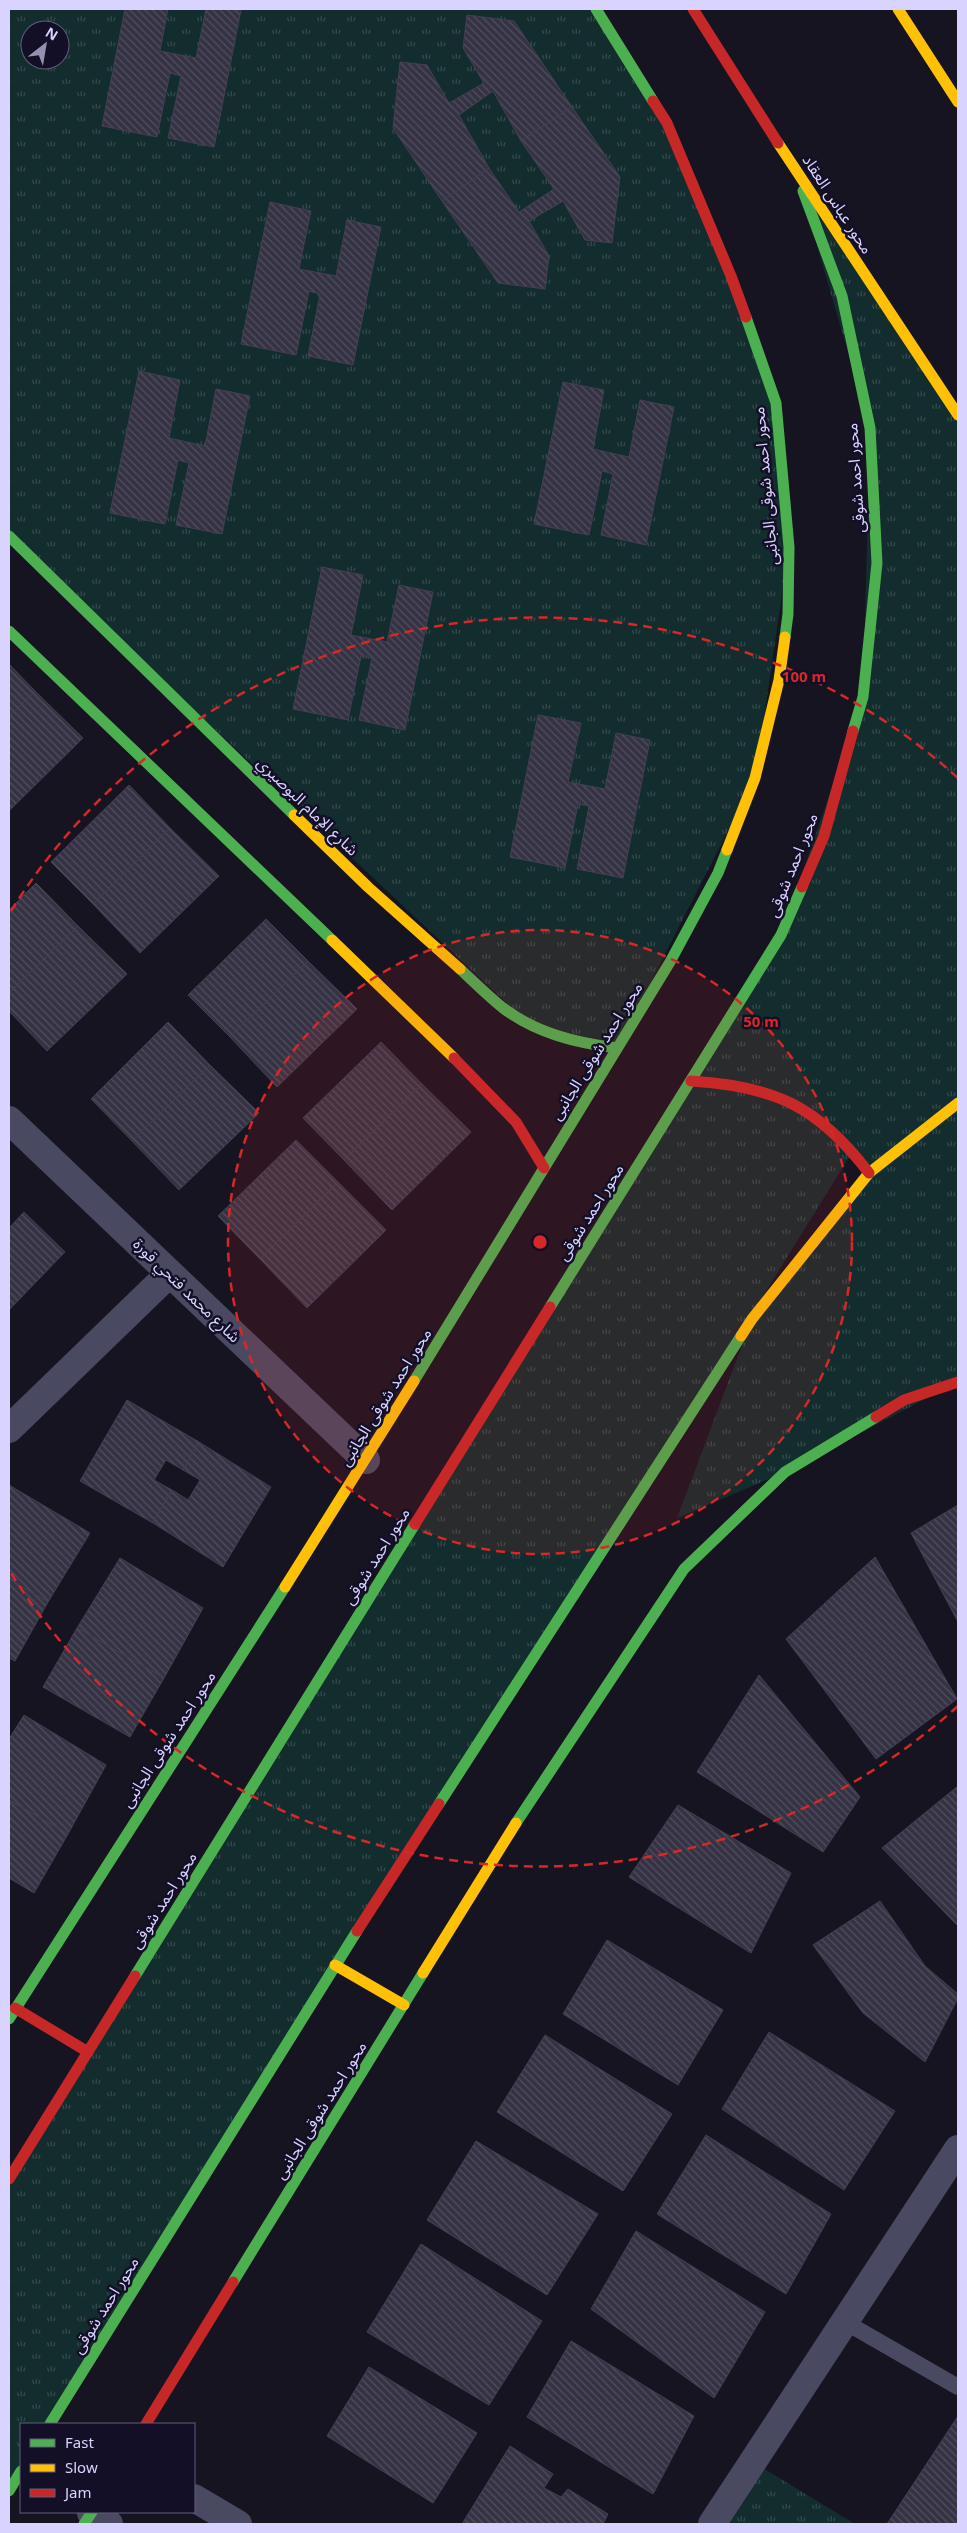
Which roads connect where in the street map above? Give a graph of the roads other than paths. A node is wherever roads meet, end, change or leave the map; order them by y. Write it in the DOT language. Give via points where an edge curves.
graph roads {
  1 [pos="596,9"];
  2 [pos="693,9"];
  3 [pos="898,9"];
  4 [pos="958,102"];
  5 [pos="795,170"];
  6 [pos="958,415"];
  7 [pos="9,536"];
  8 [pos="9,631"];
  9 [pos="617,1048"];
  10 [pos="691,1081"];
  11 [pos="958,1103"];
  12 [pos="9,1120"];
  13 [pos="544,1168"];
  14 [pos="869,1173"];
  15 [pos="169,1274"];
  16 [pos="958,1382"];
  17 [pos="9,1429"];
  18 [pos="366,1460"];
  19 [pos="335,1965"];
  20 [pos="404,2005"];
  21 [pos="15,2008"];
  22 [pos="9,2019"];
  23 [pos="88,2052"];
  24 [pos="958,2150"];
  25 [pos="9,2179"];
  26 [pos="844,2322"];
  27 [pos="958,2387"];
  28 [pos="51,2423"];
  29 [pos="147,2423"];
  30 [pos="20,2473"];
  31 [pos="9,2491"];
  32 [pos="195,2499"];
  33 [pos="238,2524"];
  34 [pos="712,2524"];
  1 -- 9 [label="street, محور احمد شوقى الجانبى" via="667,123 731,276 776,403 789,547 788,614 779,680 754,778 718,873 670,962"];
  2 -- 5 [label="street, محور عباس العقاد"];
  3 -- 4 [label="street"];
  5 -- 6 [label="street, محور عباس العقاد"];
  5 -- 10 [label="street, محور احمد شوقى" via="842,296 870,428 877,563 863,697 824,836 781,935"];
  7 -- 9 [label="street, شارع الإمام البوصيري" via="368,887 503,1008 557,1036"];
  8 -- 13 [label="street" via="482,1084 516,1122"];
  9 -- 13 [label="street, محور احمد شوقى الجانبى"];
  10 -- 14 [label="street" via="725,1082 757,1088 789,1100 834,1131"];
  10 -- 23 [label="street, محور احمد شوقى"];
  11 -- 14 [label="street, محور احمد شوقى"];
  12 -- 15 [label="street, شارع محمد فتحي قورة"];
  13 -- 18 [label="street, محور احمد شوقى الجانبى"];
  14 -- 19 [label="street, محور احمد شوقى" via="752,1318"];
  15 -- 17 [label="street"];
  15 -- 18 [label="street, شارع محمد فتحي قورة"];
  16 -- 20 [label="street, محور احمد شوقى الجانبى" via="904,1400 785,1472 684,1569 498,1851"];
  18 -- 21 [label="street, محور احمد شوقى الجانبى"];
  19 -- 20 [label="street"];
  19 -- 28 [label="street, محور احمد شوقى"];
  20 -- 29 [label="street, محور احمد شوقى الجانبى"];
  21 -- 22 [label="street, محور احمد شوقى الجانبى"];
  21 -- 23 [label="street"];
  23 -- 25 [label="street, محور احمد شوقى"];
  24 -- 26 [label="street"];
  26 -- 27 [label="lane"];
  26 -- 34 [label="street"];
  30 -- 31 [label="street"];
  32 -- 33 [label="street"];
}
